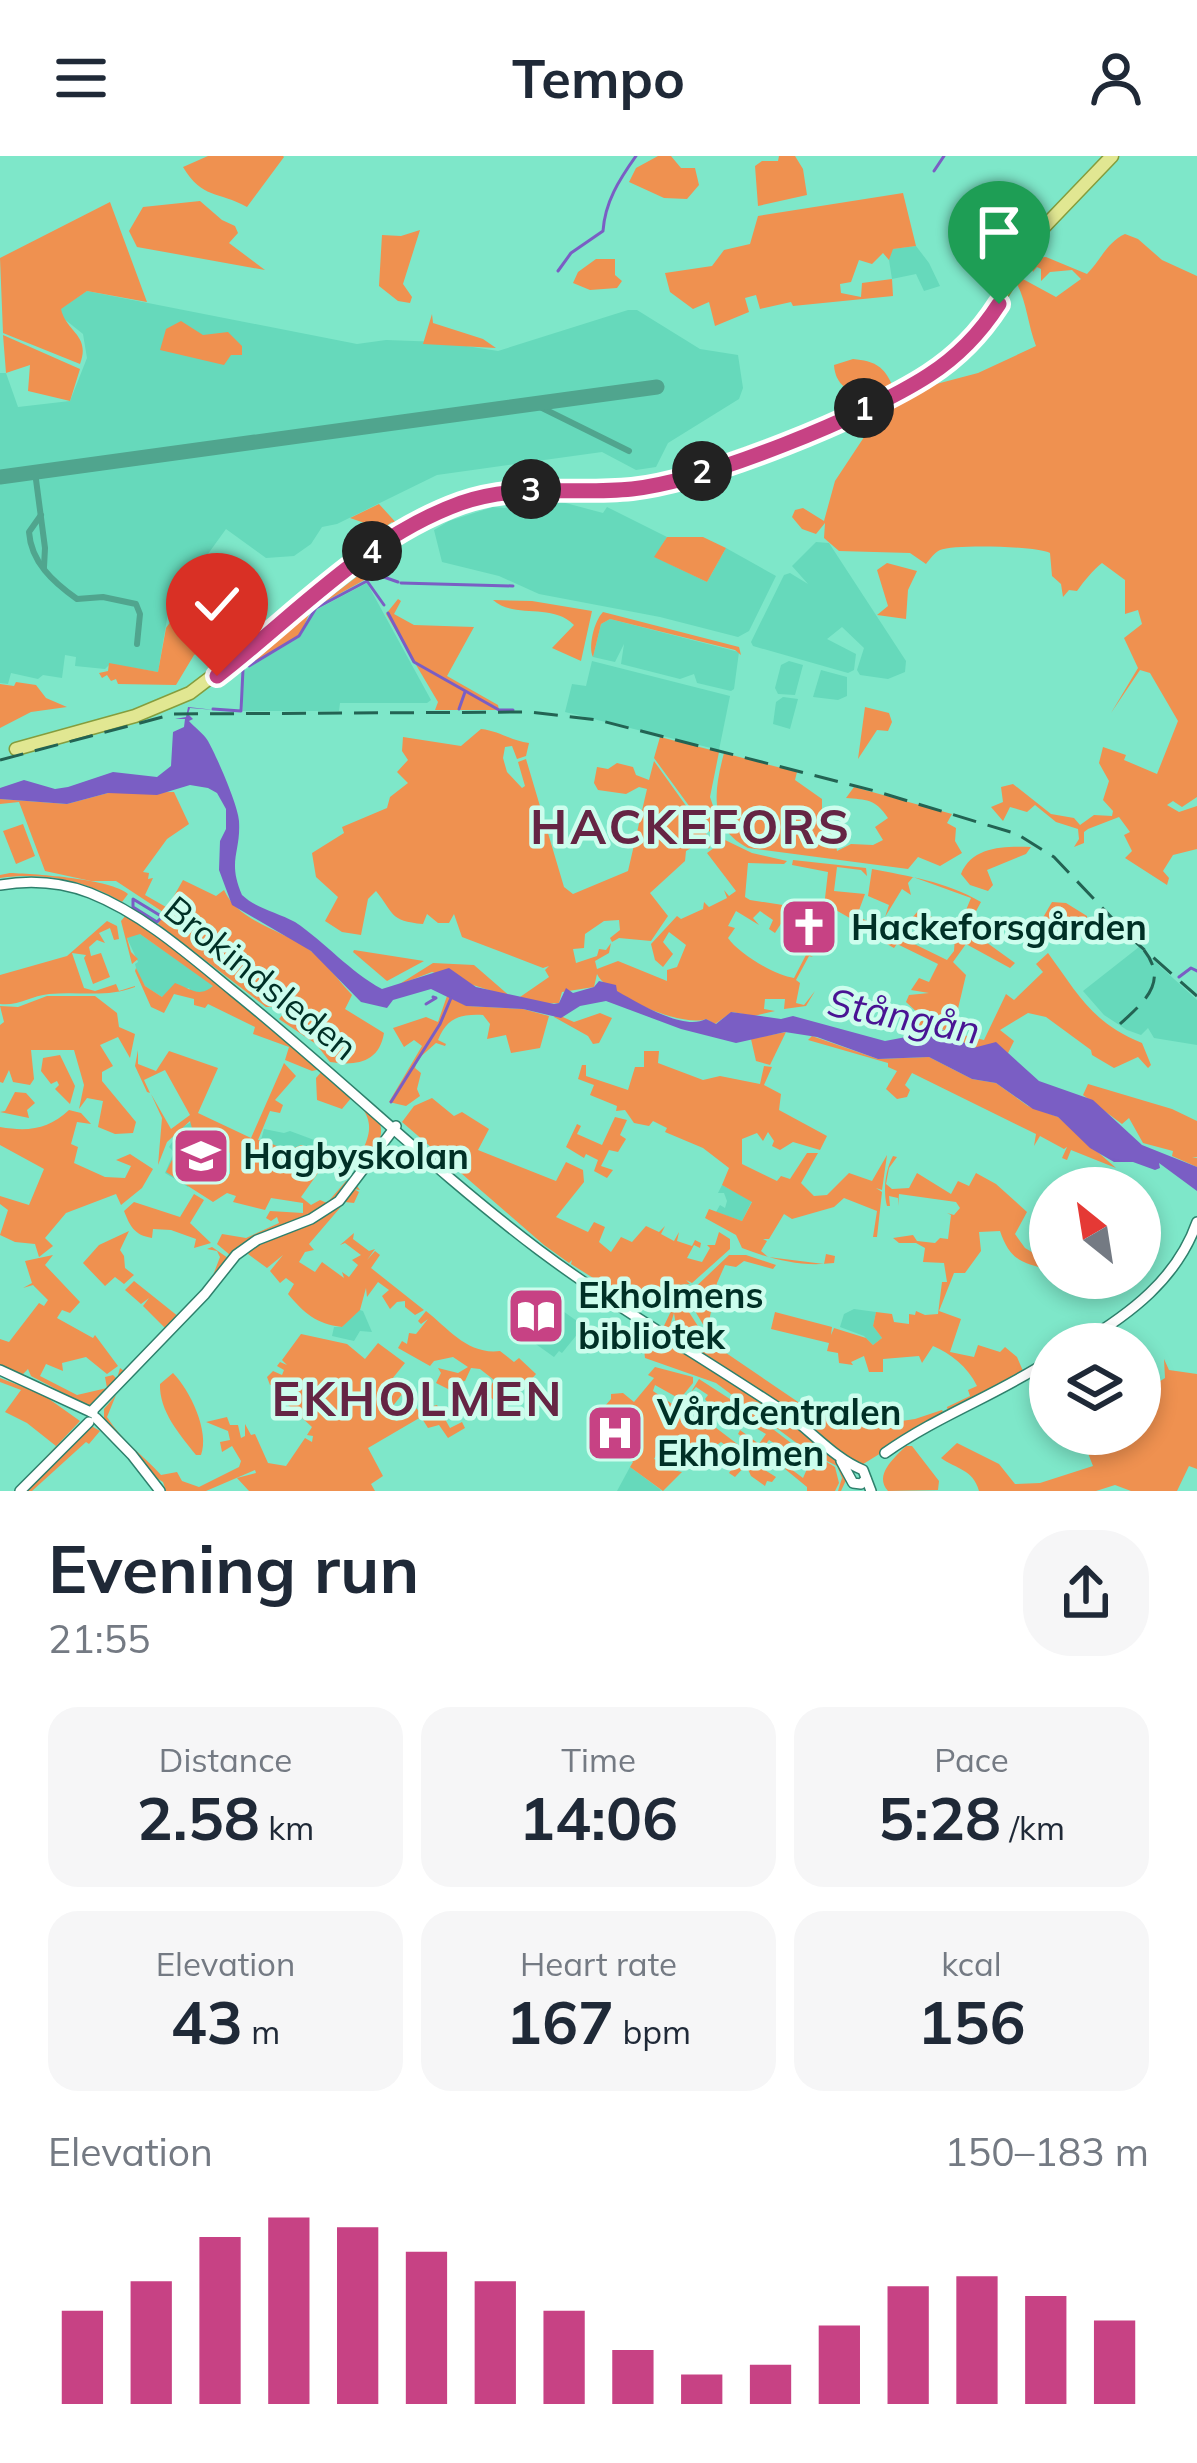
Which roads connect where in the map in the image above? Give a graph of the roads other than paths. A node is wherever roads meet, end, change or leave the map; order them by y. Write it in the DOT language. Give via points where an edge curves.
graph roads {
  1 [pos="1114,156"];
  2 [pos="386,544"];
  3 [pos="363,563"];
  4 [pos="341,575"];
  5 [pos="304,606"];
  6 [pos="0,754"];
  7 [pos="0,883"];
  8 [pos="392,1130"];
  9 [pos="1197,1220"];
  10 [pos="582,1281"];
  11 [pos="662,1318"];
  12 [pos="648,1323"];
  13 [pos="1110,1323"];
  14 [pos="0,1370"];
  15 [pos="1029,1373"];
  16 [pos="725,1374"];
  17 [pos="90,1417"];
  18 [pos="859,1480"];
  19 [pos="20,1491"];
  20 [pos="160,1491"];
  1 -- 2 [label="main road" via="1045,227 977,333 907,388 666,483 499,493 445,510"];
  1 -- 3 [label="main road" via="1047,229 979,335 908,390 667,485 525,491 465,504"];
  2 -- 3 [label="main road"];
  2 -- 4 [label="main road"];
  3 -- 4 [label="main road"];
  3 -- 5 [label="main road"];
  4 -- 5 [label="main road"];
  5 -- 6 [label="main road" via="200,688 159,708"];
  7 -- 8 [label="main road, Brokindsleden" via="64,886 124,910 214,976"];
  7 -- 8 [label="main road, Brokindsleden" via="64,881 124,904 233,985"];
  8 -- 10 [label="main road, Brokindsleden"];
  8 -- 17 [label="main road" via="331,1206 240,1251"];
  9 -- 13 [label="main road" via="1167,1275"];
  10 -- 12 [label="main road, Brokindsleden"];
  10 -- 16 [label="main road, Brokindsleden" via="651,1339"];
  11 -- 12 [label="main road"];
  12 -- 16 [label="main road, Brokindsleden"];
  14 -- 17 [label="main road"];
  15 -- 18 [label="main road" via="910,1436"];
  16 -- 18 [label="main road, Brokindsleden" via="790,1416"];
  17 -- 19 [label="main road"];
  17 -- 20 [label="main road"];
}
